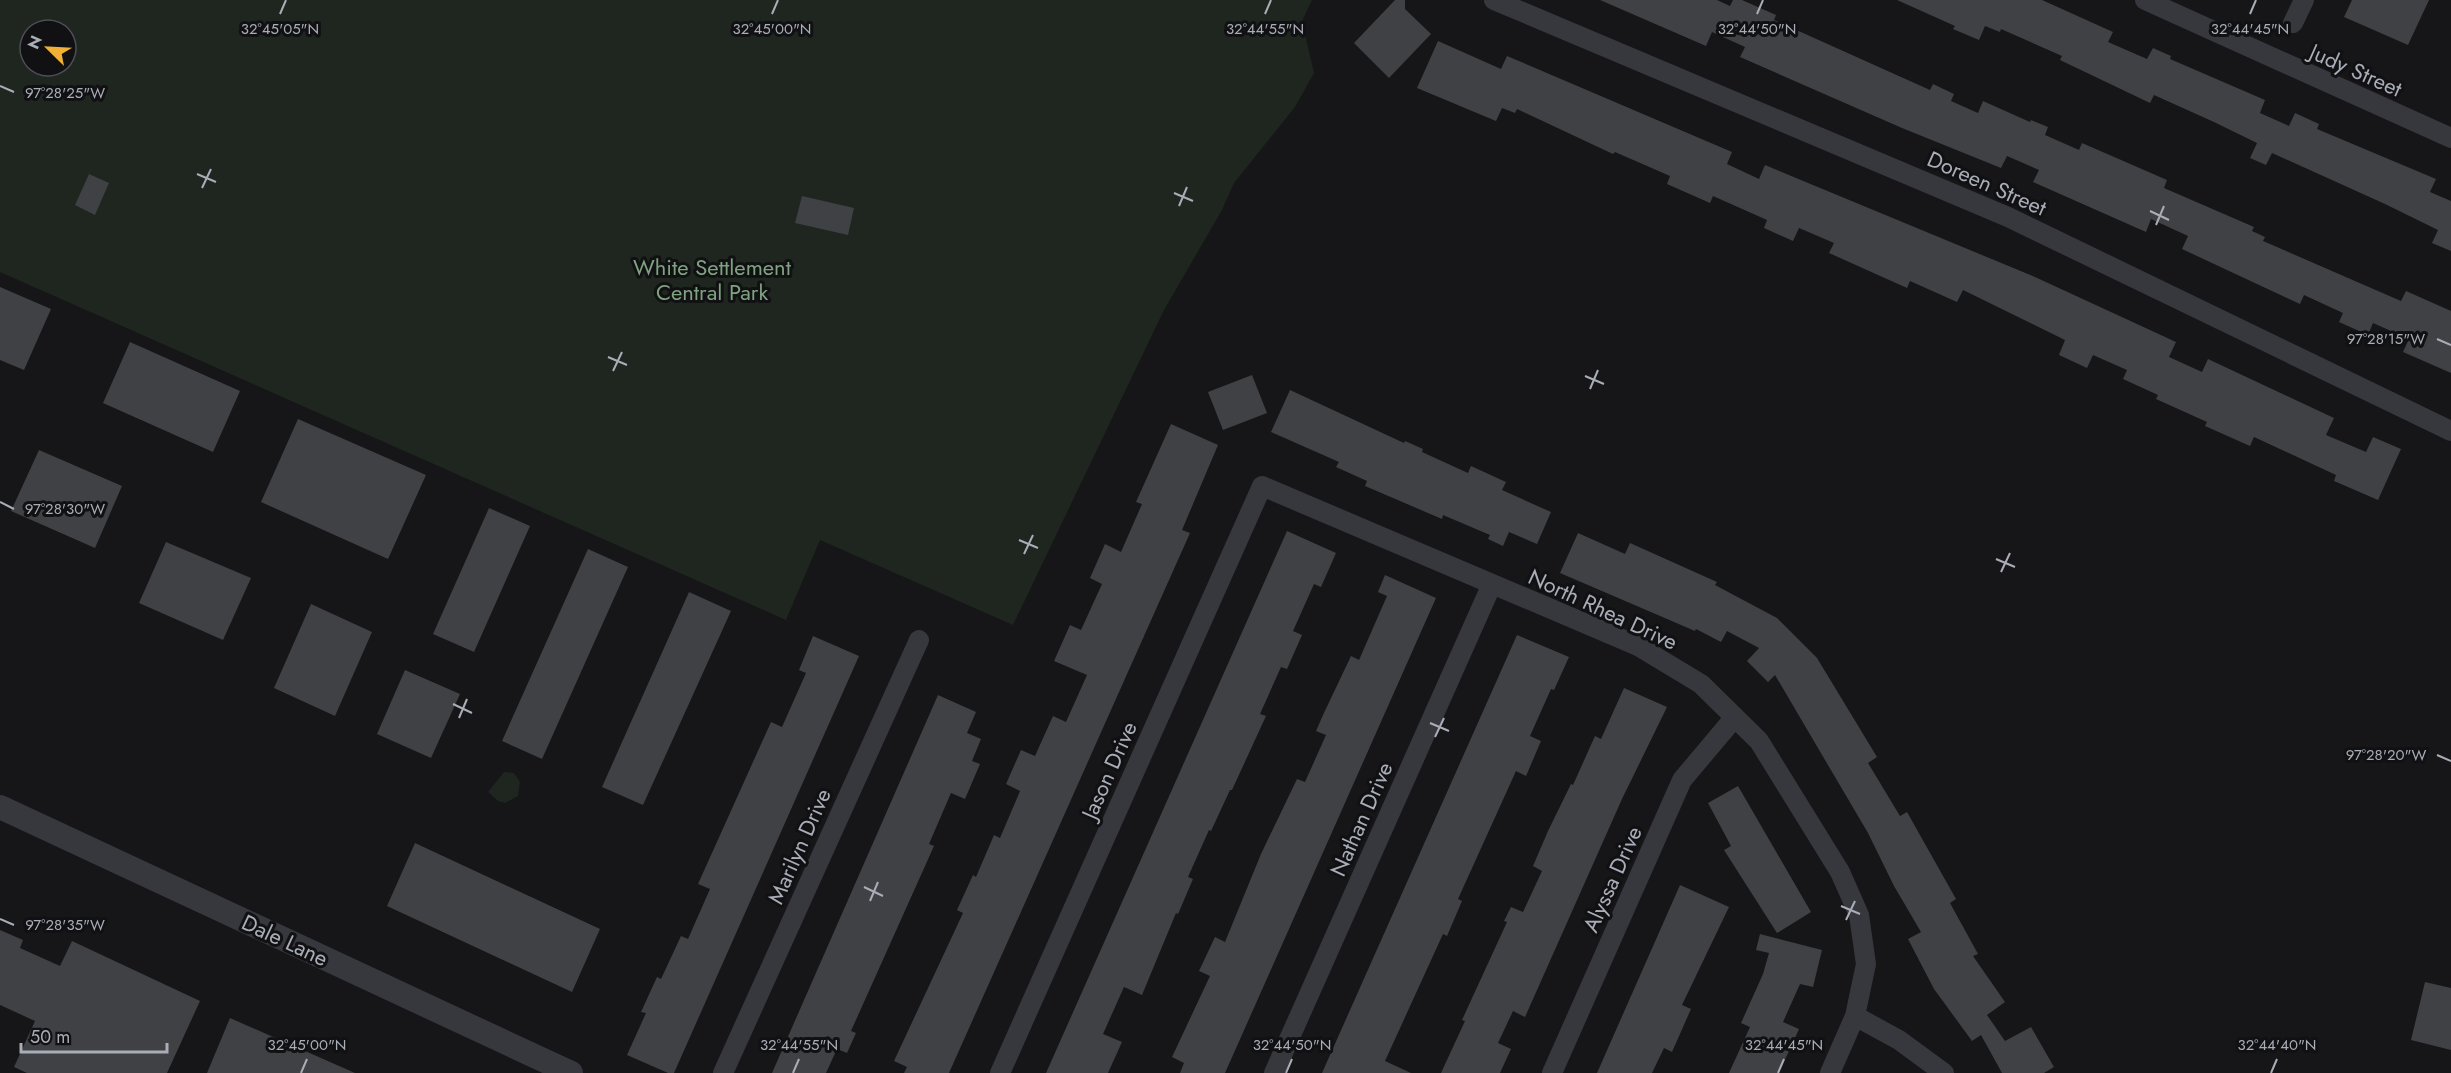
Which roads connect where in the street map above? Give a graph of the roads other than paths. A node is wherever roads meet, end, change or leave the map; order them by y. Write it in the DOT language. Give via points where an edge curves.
graph roads {
  1 [pos="1494,0"];
  2 [pos="2145,0"];
  3 [pos="2304,0"];
  4 [pos="2293,23"];
  5 [pos="2451,138"];
  6 [pos="2451,431"];
  7 [pos="1262,486"];
  8 [pos="1492,584"];
  9 [pos="919,639"];
  10 [pos="1735,717"];
  11 [pos="0,807"];
  12 [pos="1855,1016"];
  13 [pos="571,1073"];
  14 [pos="723,1073"];
  15 [pos="1000,1073"];
  16 [pos="1274,1073"];
  17 [pos="1552,1073"];
  18 [pos="1830,1073"];
  19 [pos="1944,1073"];
  1 -- 6 [label="street, Doreen Street" via="2008,217"];
  2 -- 5 [label="street, Judy Street"];
  3 -- 4 [label="street"];
  7 -- 8 [label="street, North Rhea Drive"];
  7 -- 15 [label="street, Jason Drive"];
  8 -- 10 [label="street, North Rhea Drive" via="1638,646 1701,684"];
  8 -- 16 [label="street, Nathan Drive"];
  9 -- 14 [label="street, Marilyn Drive"];
  10 -- 12 [label="street, North Rhea Drive" via="1760,741 1840,872 1859,915 1866,964"];
  10 -- 17 [label="street, Alyssa Drive" via="1683,780"];
  11 -- 13 [label="street, Dale Lane"];
  12 -- 18 [label="street, North Rhea Drive"];
  12 -- 19 [label="street" via="1899,1040"];
}
